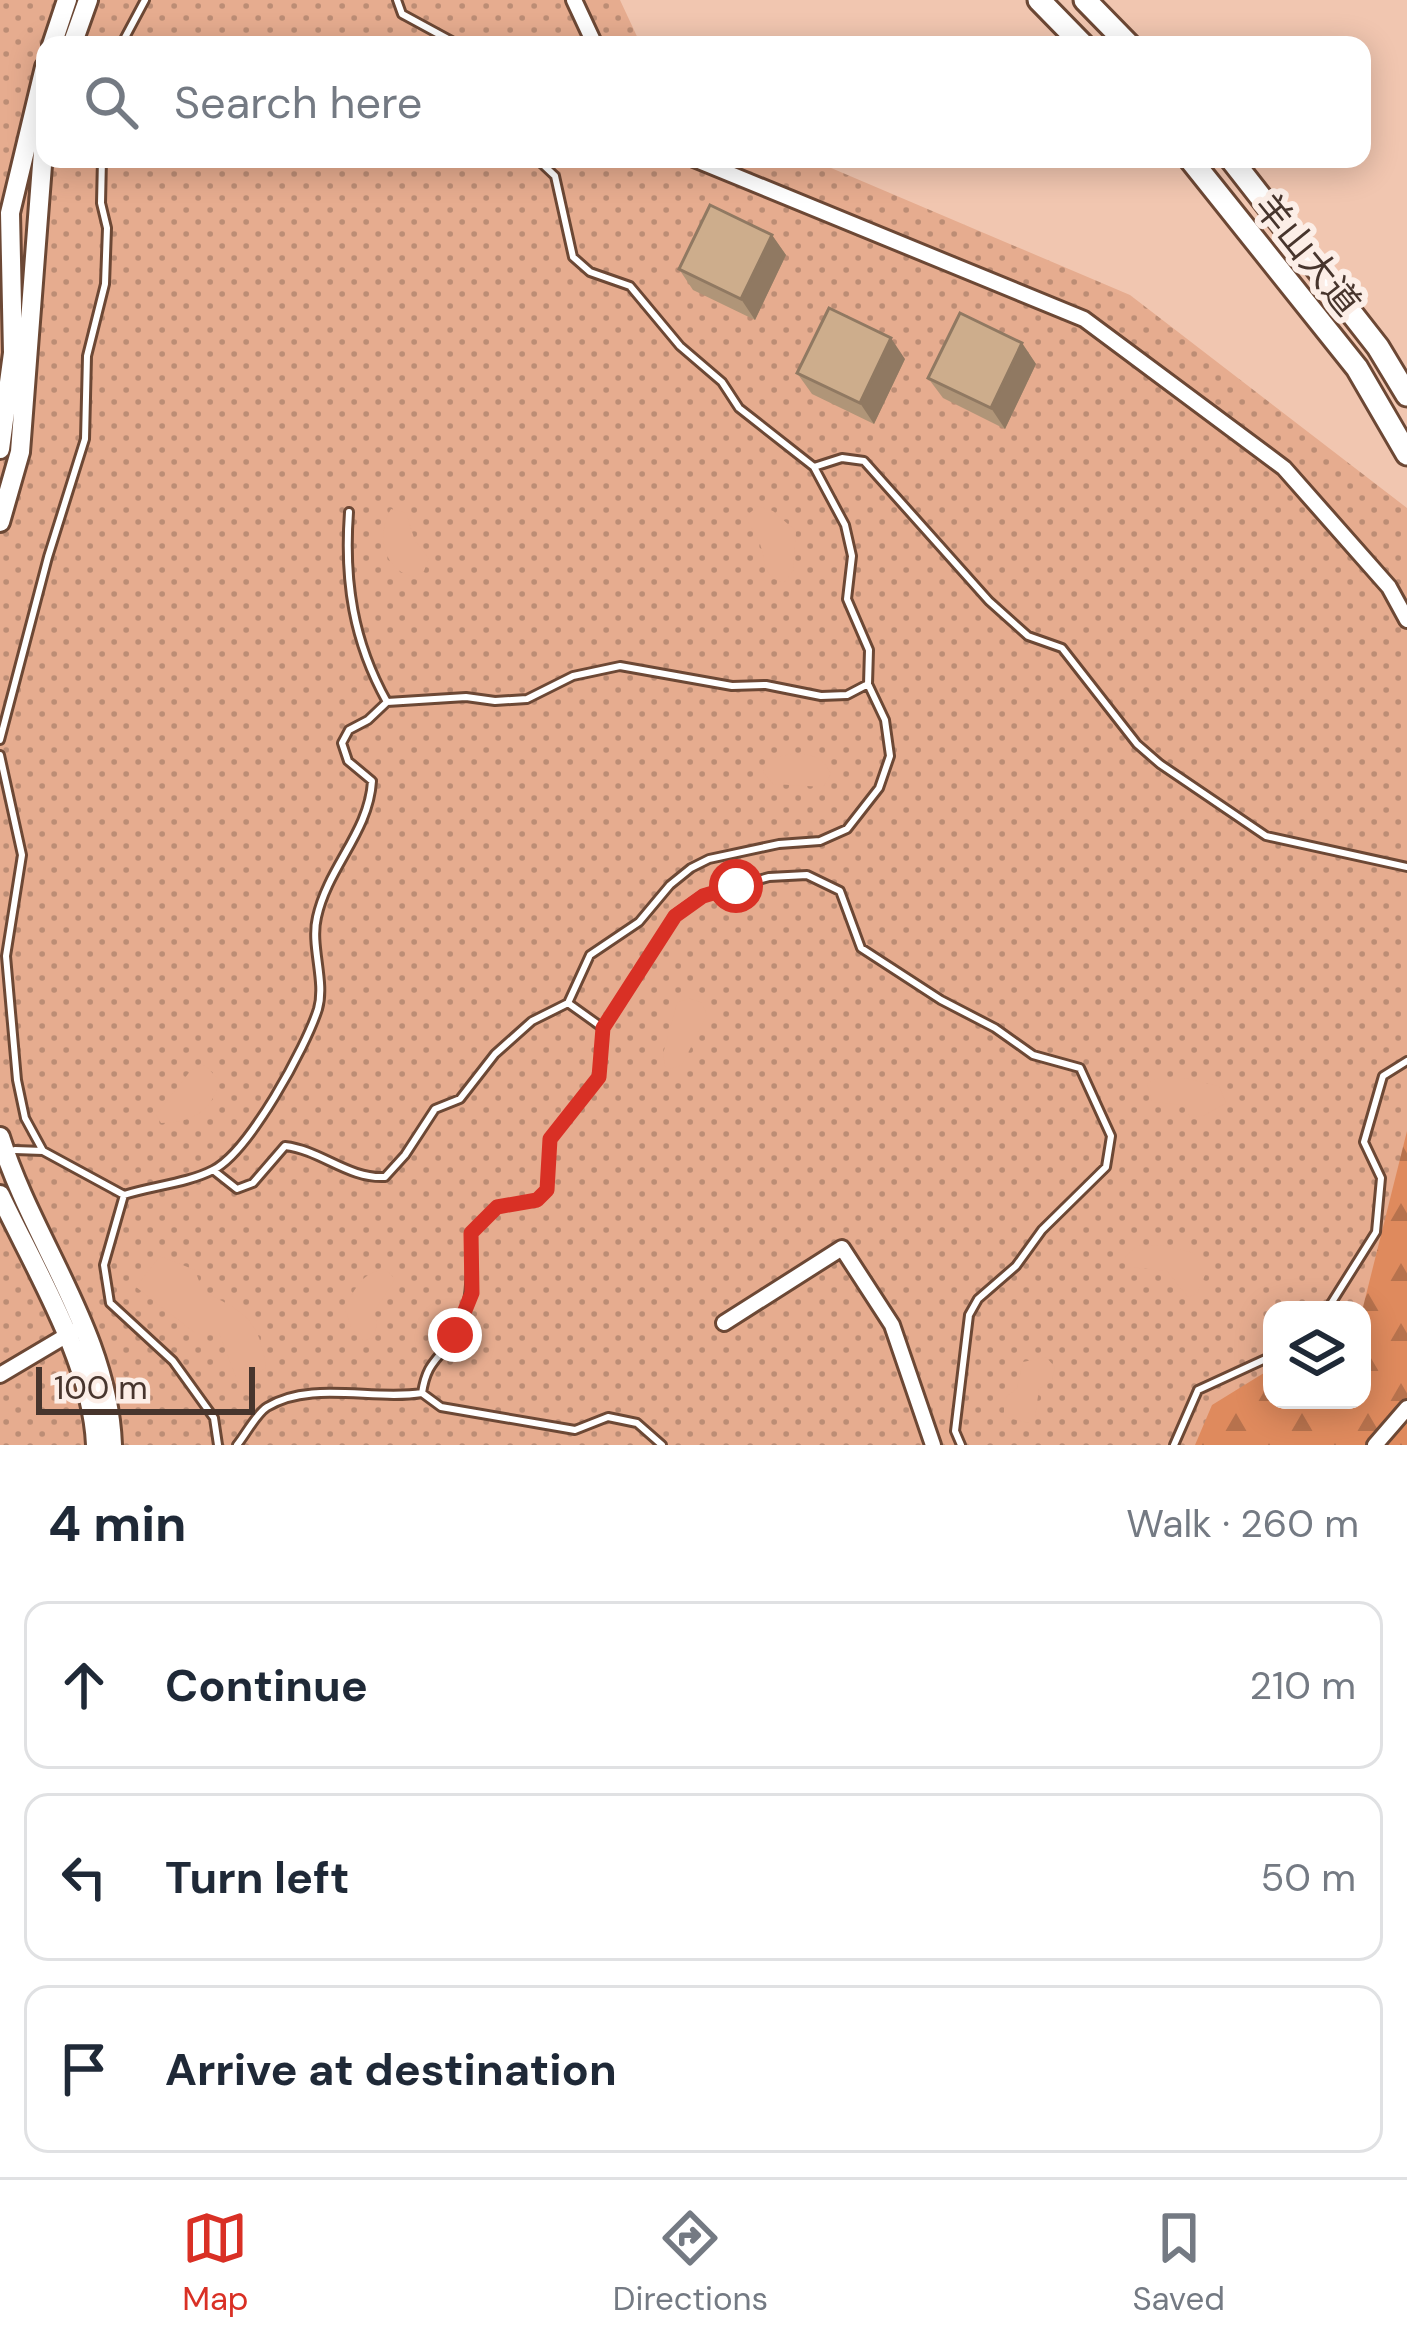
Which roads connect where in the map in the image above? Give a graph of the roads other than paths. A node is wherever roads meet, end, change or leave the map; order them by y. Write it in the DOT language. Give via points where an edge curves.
graph roads {
  1 [pos="67,0"];
  2 [pos="88,0"];
  3 [pos="145,0"];
  4 [pos="397,0"];
  5 [pos="574,0"];
  6 [pos="1039,0"];
  7 [pos="1085,0"];
  8 [pos="55,36"];
  9 [pos="75,36"];
  10 [pos="126,36"];
  11 [pos="442,36"];
  12 [pos="591,36"];
  13 [pos="1074,36"];
  14 [pos="1120,36"];
  15 [pos="36,105"];
  16 [pos="42,168"];
  17 [pos="102,168"];
  18 [pos="547,168"];
  19 [pos="716,168"];
  20 [pos="1197,168"];
  21 [pos="1238,168"];
  22 [pos="1407,395"];
  23 [pos="0,449"];
  24 [pos="1407,454"];
  25 [pos="814,467"];
  26 [pos="349,512"];
  27 [pos="0,522"];
  28 [pos="1407,620"];
  29 [pos="868,684"];
  30 [pos="387,702"];
  31 [pos="0,740"];
  32 [pos="0,755"];
  33 [pos="1407,867"];
  34 [pos="568,1003"];
  35 [pos="603,1028"];
  36 [pos="1407,1061"];
  37 [pos="7,1144"];
  38 [pos="43,1151"];
  39 [pos="213,1170"];
  40 [pos="0,1195"];
  41 [pos="124,1196"];
  42 [pos="1333,1301"];
  43 [pos="724,1323"];
  44 [pos="75,1331"];
  45 [pos="1263,1360"];
  46 [pos="0,1375"];
  47 [pos="422,1393"];
  48 [pos="1407,1408"];
  49 [pos="96,1445"];
  50 [pos="112,1445"];
  51 [pos="218,1445"];
  52 [pos="237,1445"];
  53 [pos="662,1445"];
  54 [pos="933,1445"];
  55 [pos="961,1445"];
  56 [pos="1174,1445"];
  57 [pos="1375,1445"];
  1 -- 8 [label="street"];
  2 -- 9 [label="street"];
  3 -- 10 [label="lane"];
  4 -- 11 [label="lane" via="402,14"];
  5 -- 12 [label="street"];
  6 -- 13 [label="main road"];
  7 -- 14 [label="main road"];
  15 -- 23 [label="street" via="10,213 13,353"];
  16 -- 27 [label="street" via="20,452"];
  17 -- 31 [label="lane" via="105,284 87,356 85,439"];
  18 -- 25 [label="lane" via="574,257 630,286 739,408"];
  19 -- 28 [label="street" via="1084,320 1284,468 1389,587"];
  20 -- 24 [label="main road, 羊山大道" via="1357,368"];
  21 -- 22 [label="main road, 羊山大道"];
  25 -- 29 [label="lane" via="853,556 847,599 869,650"];
  25 -- 33 [label="lane" via="864,461 989,601 1028,636 1062,648 1136,744 1266,836"];
  26 -- 30 [label="lane" via="352,614"];
  29 -- 30 [label="lane" via="821,696 620,666 573,676 527,699"];
  29 -- 34 [label="lane" via="890,756 879,788 847,829 691,868 639,922 590,955"];
  30 -- 39 [label="lane" via="342,743 371,781 370,804 317,914 319,1006 263,1120"];
  32 -- 38 [label="lane" via="22,855 6,956 17,1080"];
  34 -- 35 [label="lane"];
  34 -- 39 [label="lane" via="532,1021 460,1100 435,1109 385,1177 366,1178 285,1146 253,1184 237,1190"];
  35 -- 47 [label="lane" via="599,1077 550,1139 547,1190 537,1200 497,1207 471,1233 472,1293 455,1335 426,1368"];
  35 -- 55 [label="lane" via="675,916 703,896 807,875 840,891 861,948 1033,1055 1080,1068 1111,1136 1106,1167 969,1315 955,1432"];
  36 -- 42 [label="lane" via="1384,1076 1364,1142 1381,1178 1376,1232"];
  37 -- 38 [label="lane"];
  37 -- 44 [label="street" via="15,1185"];
  38 -- 41 [label="lane"];
  39 -- 41 [label="lane"];
  40 -- 44 [label="street"];
  41 -- 51 [label="lane" via="104,1265 110,1303 173,1361 214,1418"];
  43 -- 54 [label="street" via="842,1247 892,1324"];
  44 -- 46 [label="street"];
  44 -- 49 [label="street"];
  44 -- 50 [label="street" via="96,1352"];
  45 -- 56 [label="lane" via="1198,1390"];
  47 -- 52 [label="lane" via="306,1394 266,1408"];
  47 -- 53 [label="lane" via="441,1407 575,1430 608,1417 637,1423"];
  48 -- 57 [label="street"];
}
